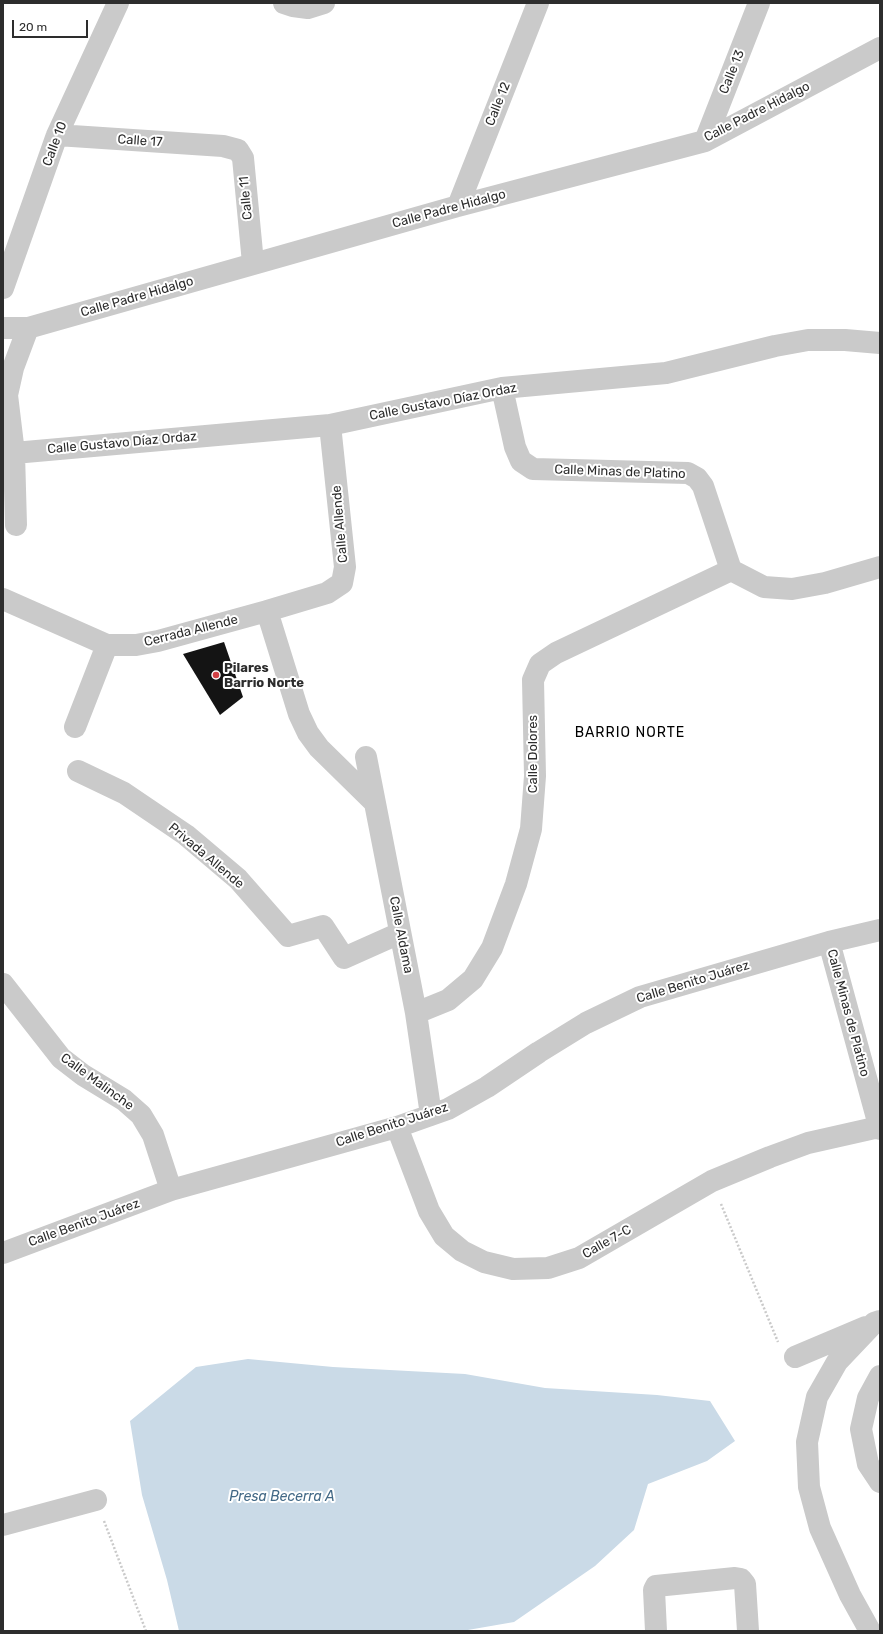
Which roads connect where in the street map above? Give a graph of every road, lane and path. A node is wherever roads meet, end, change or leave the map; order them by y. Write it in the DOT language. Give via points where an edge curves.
graph roads {
  1 [pos="118,3"];
  2 [pos="324,3"];
  3 [pos="538,3"];
  4 [pos="760,3"];
  5 [pos="288,5"];
  6 [pos="880,48"];
  7 [pos="58,135"];
  8 [pos="705,141"];
  9 [pos="222,146"];
  10 [pos="458,206"];
  11 [pos="253,264"];
  12 [pos="3,288"];
  13 [pos="3,328"];
  14 [pos="28,328"];
  15 [pos="880,343"];
  16 [pos="502,388"];
  17 [pos="330,425"];
  18 [pos="8,455"];
  19 [pos="16,525"];
  20 [pos="880,567"];
  21 [pos="731,570"];
  22 [pos="3,599"];
  23 [pos="267,611"];
  24 [pos="107,645"];
  25 [pos="75,726"];
  26 [pos="366,757"];
  27 [pos="78,770"];
  28 [pos="374,802"];
  29 [pos="880,930"];
  30 [pos="400,933"];
  31 [pos="829,942"];
  32 [pos="3,984"];
  33 [pos="416,1013"];
  34 [pos="431,1115"];
  35 [pos="397,1127"];
  36 [pos="879,1128"];
  37 [pos="712,1181"];
  38 [pos="171,1190"];
  39 [pos="3,1253"];
  40 [pos="877,1322"];
  41 [pos="795,1357"];
  42 [pos="880,1376"];
  43 [pos="880,1482"];
  44 [pos="96,1500"];
  45 [pos="3,1526"];
  46 [pos="146,1631"];
  47 [pos="656,1631"];
  48 [pos="748,1631"];
  49 [pos="870,1631"];
  1 -- 7 [label="street, Calle 10"];
  2 -- 5 [label="street" via="308,8"];
  3 -- 10 [label="street, Calle 12"];
  4 -- 8 [label="street, Calle 13"];
  6 -- 8 [label="street, Calle Padre Hidalgo"];
  7 -- 9 [label="street, Calle 17"];
  7 -- 12 [label="street, Calle 10"];
  8 -- 10 [label="street, Calle Padre Hidalgo"];
  9 -- 11 [label="street, Calle 11" via="238,150 243,158"];
  10 -- 11 [label="street, Calle Padre Hidalgo"];
  11 -- 14 [label="street, Calle Padre Hidalgo"];
  13 -- 14 [label="street, Calle Padre Hidalgo"];
  14 -- 18 [label="street" via="13,368 7,394"];
  15 -- 16 [label="street, Calle Gustavo Díaz Ordaz" via="808,340 666,373"];
  16 -- 17 [label="street, Calle Gustavo Díaz Ordaz"];
  16 -- 21 [label="street, Calle Minas de Platino" via="514,447 521,462 533,469 688,473 698,478 703,486"];
  17 -- 18 [label="street, Calle Gustavo Díaz Ordaz"];
  17 -- 23 [label="street, Calle Allende" via="345,567 342,583 327,593"];
  18 -- 19 [label="street"];
  20 -- 21 [label="street" via="825,583 792,589 764,586"];
  21 -- 33 [label="street, Calle Dolores" via="556,653 540,664 533,680 535,776 531,828 516,884 492,948 473,979 448,1000"];
  22 -- 24 [label="street, Cerrada Allende"];
  23 -- 24 [label="street, Cerrada Allende" via="158,641 136,645"];
  23 -- 28 [label="street" via="299,714 308,732 319,748"];
  24 -- 25 [label="street"];
  26 -- 28 [label="street, Calle Aldama"];
  27 -- 30 [label="street, Privada Allende" via="124,793 186,835 238,879 288,936 323,926 344,958"];
  28 -- 30 [label="street, Calle Aldama"];
  29 -- 31 [label="street, Calle Benito Juárez"];
  30 -- 33 [label="street, Calle Aldama"];
  31 -- 34 [label="street, Calle Benito Juárez" via="640,997 586,1023 487,1087 448,1109"];
  31 -- 36 [label="street, Calle Minas de Platino"];
  32 -- 38 [label="street, Calle Malinche" via="61,1058 142,1115 153,1135"];
  33 -- 34 [label="street, Calle Aldama"];
  34 -- 35 [label="street, Calle Benito Juárez"];
  35 -- 37 [label="street, Calle 7-C" via="429,1210 444,1236 462,1252 484,1262 513,1269 548,1268 579,1258"];
  35 -- 38 [label="street, Calle Benito Juárez"];
  36 -- 37 [label="street, Calle 7-C" via="808,1144"];
  37 -- 41 [label="path" via="778,1342 785,1354"];
  38 -- 39 [label="street, Calle Benito Juárez"];
  40 -- 41 [label="street"];
  40 -- 49 [label="street" via="837,1362 820,1391 807,1442 810,1487 820,1528 850,1595"];
  42 -- 43 [label="street" via="868,1398 861,1429 868,1464"];
  44 -- 45 [label="street"];
  44 -- 46 [label="path"];
  47 -- 48 [label="street" via="656,1586 735,1578 741,1579 745,1584"];
}
